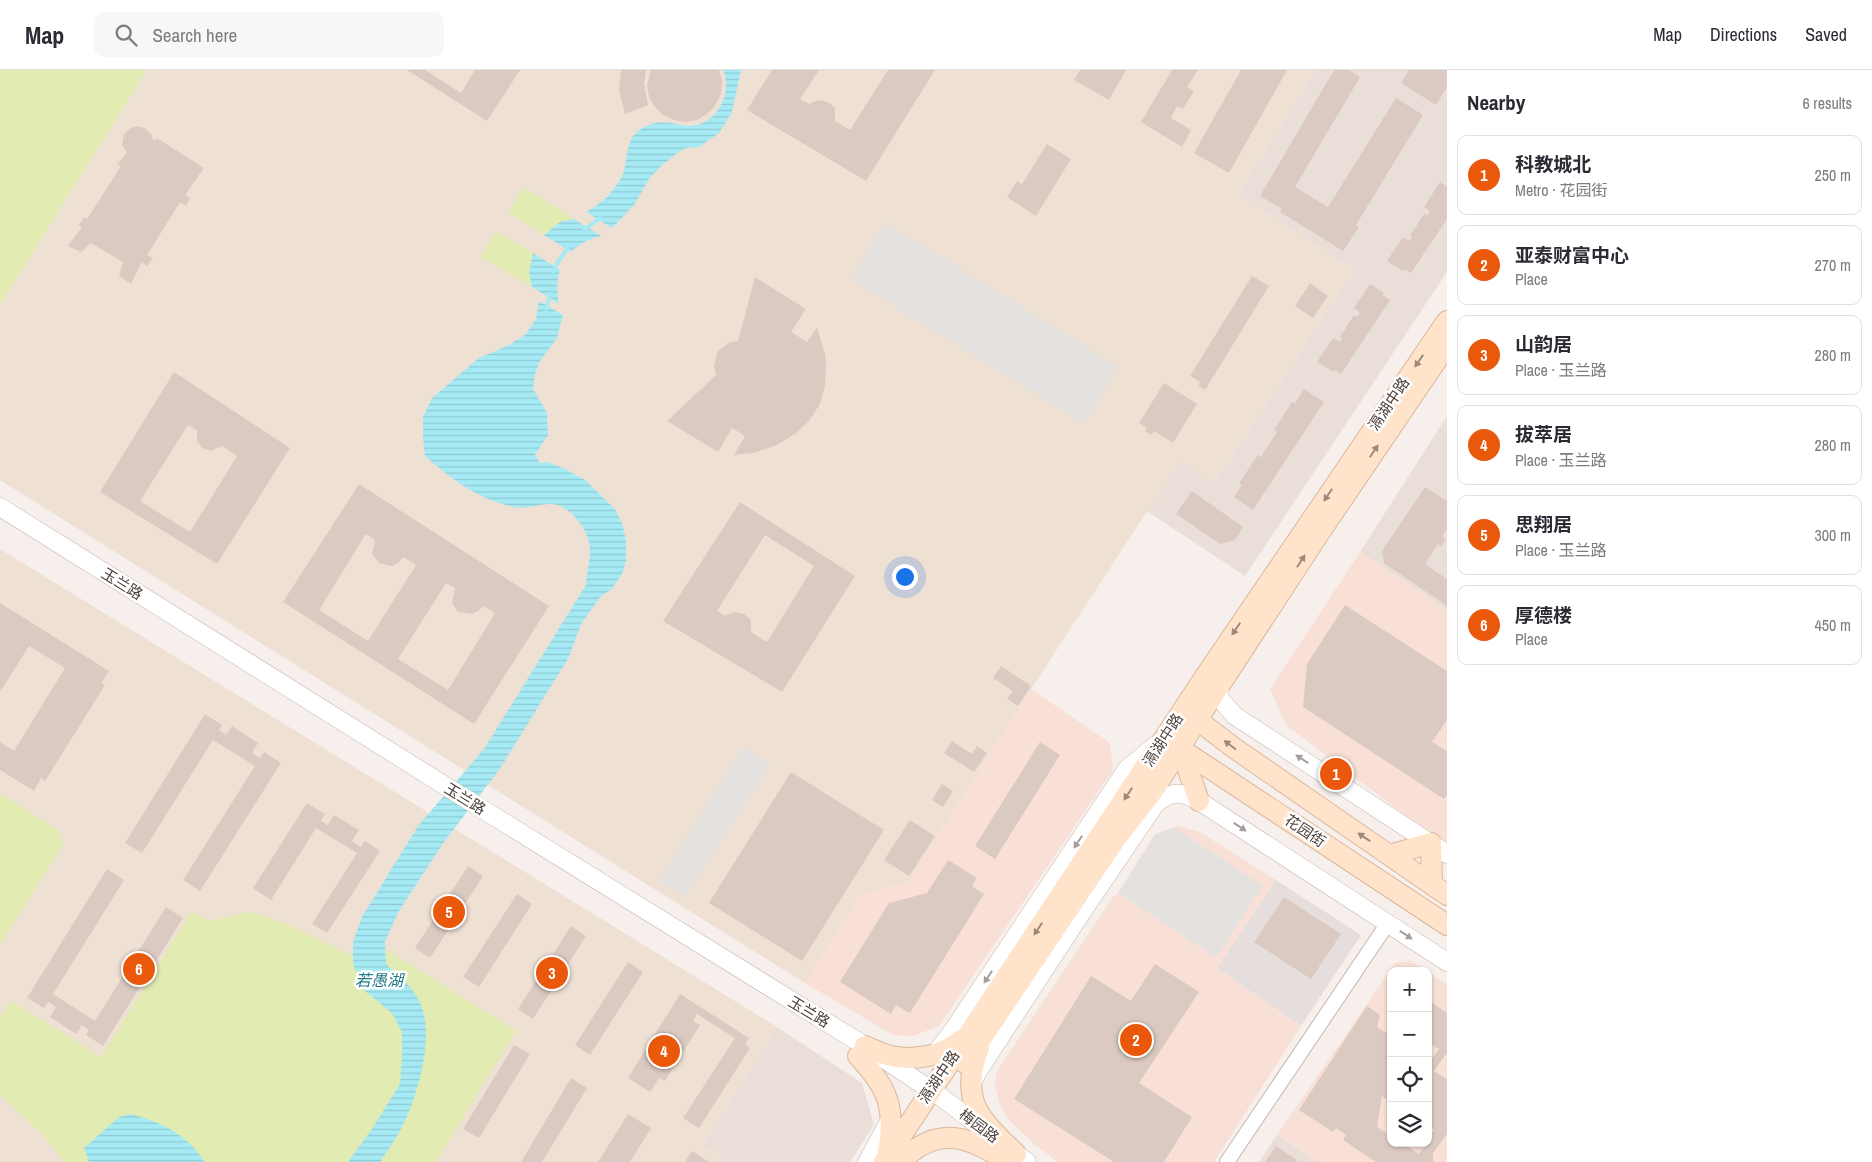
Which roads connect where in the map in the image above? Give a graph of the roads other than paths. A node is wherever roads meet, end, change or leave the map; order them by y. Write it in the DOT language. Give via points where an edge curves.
graph roads {
  1 [pos="1447,321"];
  2 [pos="1447,345"];
  3 [pos="0,507"];
  4 [pos="0,521"];
  5 [pos="1219,687"];
  6 [pos="1190,715"];
  7 [pos="1172,743"];
  8 [pos="440,789"];
  9 [pos="1199,801"];
  10 [pos="1439,849"];
  11 [pos="1389,855"];
  12 [pos="1440,890"];
  13 [pos="1388,923"];
  14 [pos="1447,925"];
  15 [pos="1447,962"];
  16 [pos="980,1030"];
  17 [pos="862,1051"];
  18 [pos="934,1054"];
  19 [pos="972,1084"];
  20 [pos="933,1098"];
  21 [pos="890,1120"];
  22 [pos="930,1142"];
  23 [pos="1017,1159"];
  24 [pos="892,1161"];
  25 [pos="866,1162"];
  26 [pos="918,1162"];
  27 [pos="1227,1162"];
  1 -- 6 [label="main road, 滆湖中路, one-way"];
  5 -- 2 [label="main road, 滆湖中路, one-way"];
  3 -- 8 [label="street, 玉兰路"];
  4 -- 8 [label="street, 玉兰路"];
  5 -- 6 [label="main road, 滆湖中路"];
  10 -- 5 [label="street, one-way" via="1235,716 1220,699"];
  6 -- 7 [label="main road, 滆湖中路"];
  11 -- 6 [label="main road, 花园街, one-way"];
  7 -- 9 [label="main road"];
  7 -- 14 [label="main road, 花园街"];
  7 -- 16 [label="main road, 滆湖中路" via="1155,788"];
  7 -- 18 [label="street, one-way" via="1127,769 952,1032"];
  8 -- 17 [label="street, 玉兰路"];
  9 -- 13 [label="street, one-way"];
  9 -- 19 [label="street" via="1180,793 1166,796 1156,804"];
  10 -- 11 [label="main road"];
  10 -- 12 [label="main road"];
  11 -- 12 [label="main road, 花园街"];
  13 -- 15 [label="street, one-way"];
  13 -- 27 [label="street"];
  16 -- 18 [label="main road" via="952,1048"];
  16 -- 19 [label="main road"];
  16 -- 20 [label="main road, 滆湖中路"];
  17 -- 18 [label="main road" via="903,1058"];
  17 -- 20 [label="street, 玉兰路"];
  17 -- 21 [label="main road" via="886,1093"];
  19 -- 23 [label="main road" via="973,1101 979,1114"];
  20 -- 23 [label="street, 梅园路"];
  20 -- 24 [label="main road, 滆湖中路"];
  21 -- 24 [label="main road"];
  21 -- 25 [label="street"];
  22 -- 23 [label="main road" via="943,1138 969,1140"];
  22 -- 24 [label="main road"];
  22 -- 26 [label="street"];
}
